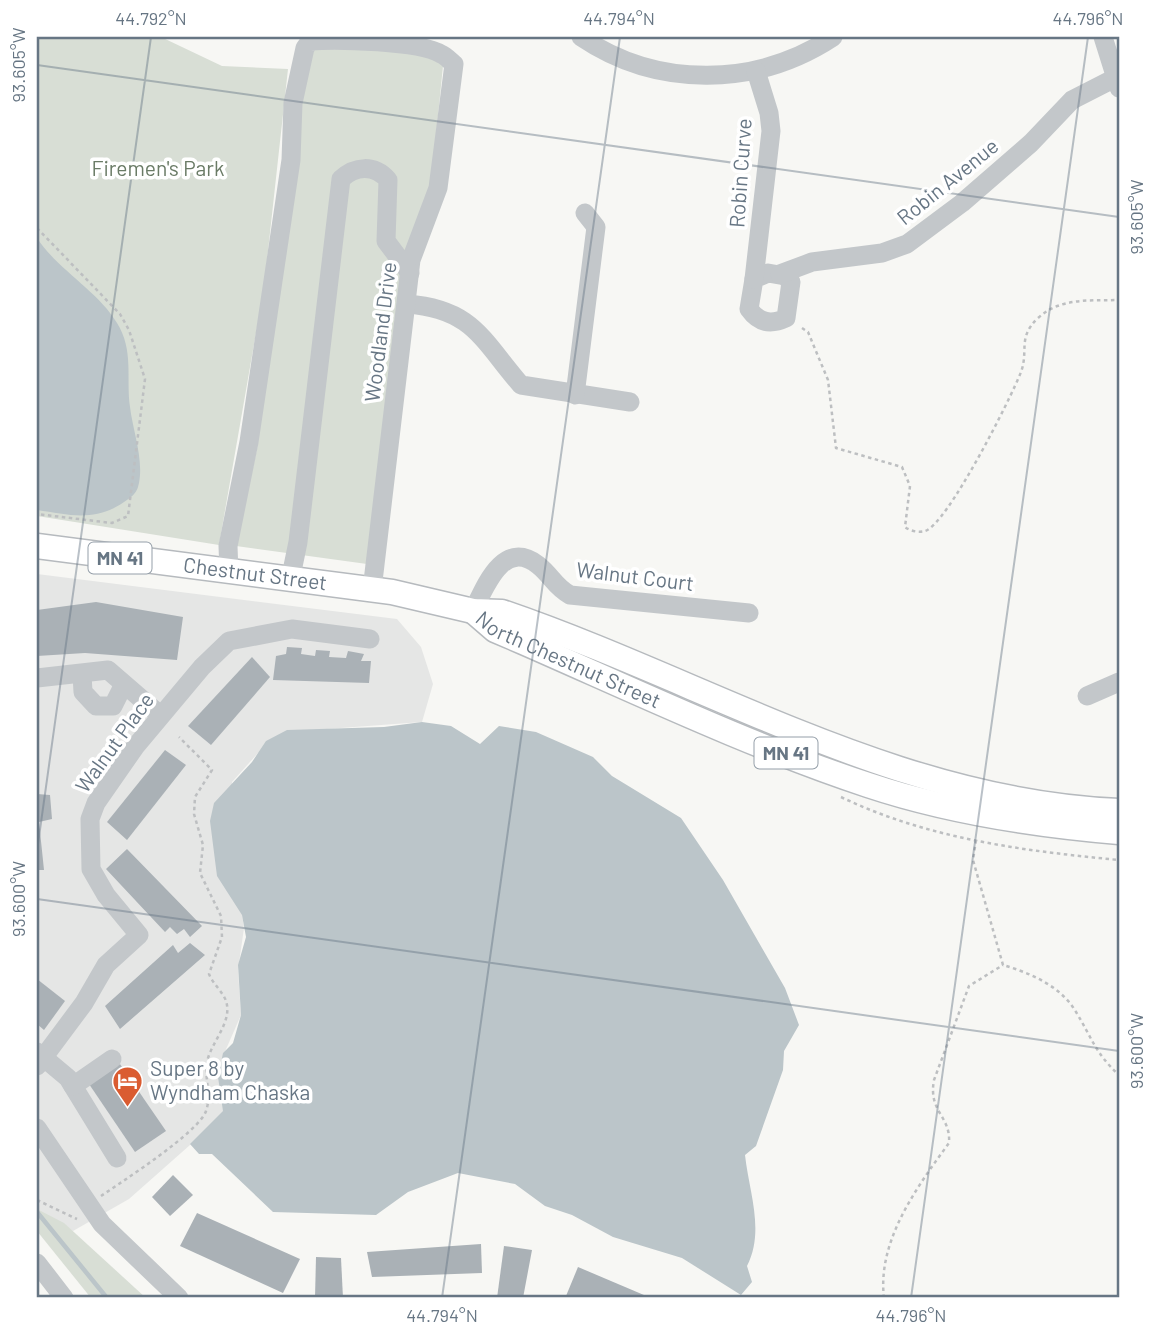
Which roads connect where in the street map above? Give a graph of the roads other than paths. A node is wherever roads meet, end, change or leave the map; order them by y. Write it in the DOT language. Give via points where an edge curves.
graph roads {
  1 [pos="581,37"];
  2 [pos="834,37"];
  3 [pos="1103,37"];
  4 [pos="756,71"];
  5 [pos="1118,80"];
  6 [pos="585,213"];
  7 [pos="410,273"];
  8 [pos="780,274"];
  9 [pos="754,279"];
  10 [pos="407,304"];
  11 [pos="575,395"];
  12 [pos="630,402"];
  13 [pos="37,546"];
  14 [pos="229,573"];
  15 [pos="290,581"];
  16 [pos="372,590"];
  17 [pos="473,611"];
  18 [pos="749,614"];
  19 [pos="370,639"];
  20 [pos="82,674"];
  21 [pos="37,678"];
  22 [pos="1119,682"];
  23 [pos="123,686"];
  24 [pos="1087,696"];
  25 [pos="160,715"];
  26 [pos="1119,811"];
  27 [pos="1119,832"];
  28 [pos="39,1059"];
  29 [pos="113,1059"];
  30 [pos="73,1086"];
  31 [pos="37,1128"];
  32 [pos="43,1148"];
  33 [pos="117,1158"];
  34 [pos="37,1263"];
  35 [pos="64,1298"];
  36 [pos="178,1298"];
  1 -- 4 [label="street" via="617,57 664,71 715,76"];
  2 -- 4 [label="street"];
  3 -- 5 [label="street"];
  4 -- 9 [label="street, Robin Curve" via="771,131"];
  5 -- 8 [label="street, Robin Avenue" via="1072,100 962,204 907,244 882,253 812,262"];
  6 -- 11 [label="street" via="596,227"];
  7 -- 10 [label="street, Woodland Drive"];
  7 -- 14 [label="street, Woodland Drive" via="438,188 454,64 440,52 310,41 293,103 291,160 249,442 228,546"];
  7 -- 15 [label="street" via="386,241 388,180 367,168 351,170 341,179"];
  8 -- 9 [label="street"];
  8 -- 9 [label="street, Robin Curve" via="791,282 786,318 777,322 761,320 749,309"];
  10 -- 11 [label="street" via="436,306 465,320 521,385"];
  10 -- 16 [label="street, Woodland Drive"];
  11 -- 12 [label="street"];
  13 -- 14 [label="main road, Chestnut Street / MN 41"];
  14 -- 15 [label="main road, Chestnut Street / MN 41"];
  15 -- 16 [label="main road, Chestnut Street / MN 41"];
  16 -- 17 [label="main road, Chestnut Street / MN 41"];
  17 -- 18 [label="street, Walnut Court" via="496,566 518,558 537,564 558,589 570,594"];
  17 -- 26 [label="main road, North Chestnut Street / MN 41" via="502,612 537,624 884,766 1036,803"];
  17 -- 27 [label="main road, North Chestnut Street / MN 41" via="495,630 868,785 1048,826"];
  19 -- 25 [label="street, Walnut Place" via="292,629 229,641"];
  20 -- 21 [label="street"];
  20 -- 23 [label="street" via="108,670"];
  20 -- 23 [label="street" via="83,692 96,706 113,706"];
  22 -- 24 [label="street"];
  23 -- 25 [label="street"];
  25 -- 28 [label="street, Walnut Place" via="96,803 90,819 91,869 139,935 106,965 85,1003"];
  28 -- 30 [label="street"];
  29 -- 30 [label="street"];
  30 -- 33 [label="street"];
  31 -- 32 [label="street"];
  32 -- 36 [label="street" via="81,1210 102,1224"];
  34 -- 35 [label="street"];
}
